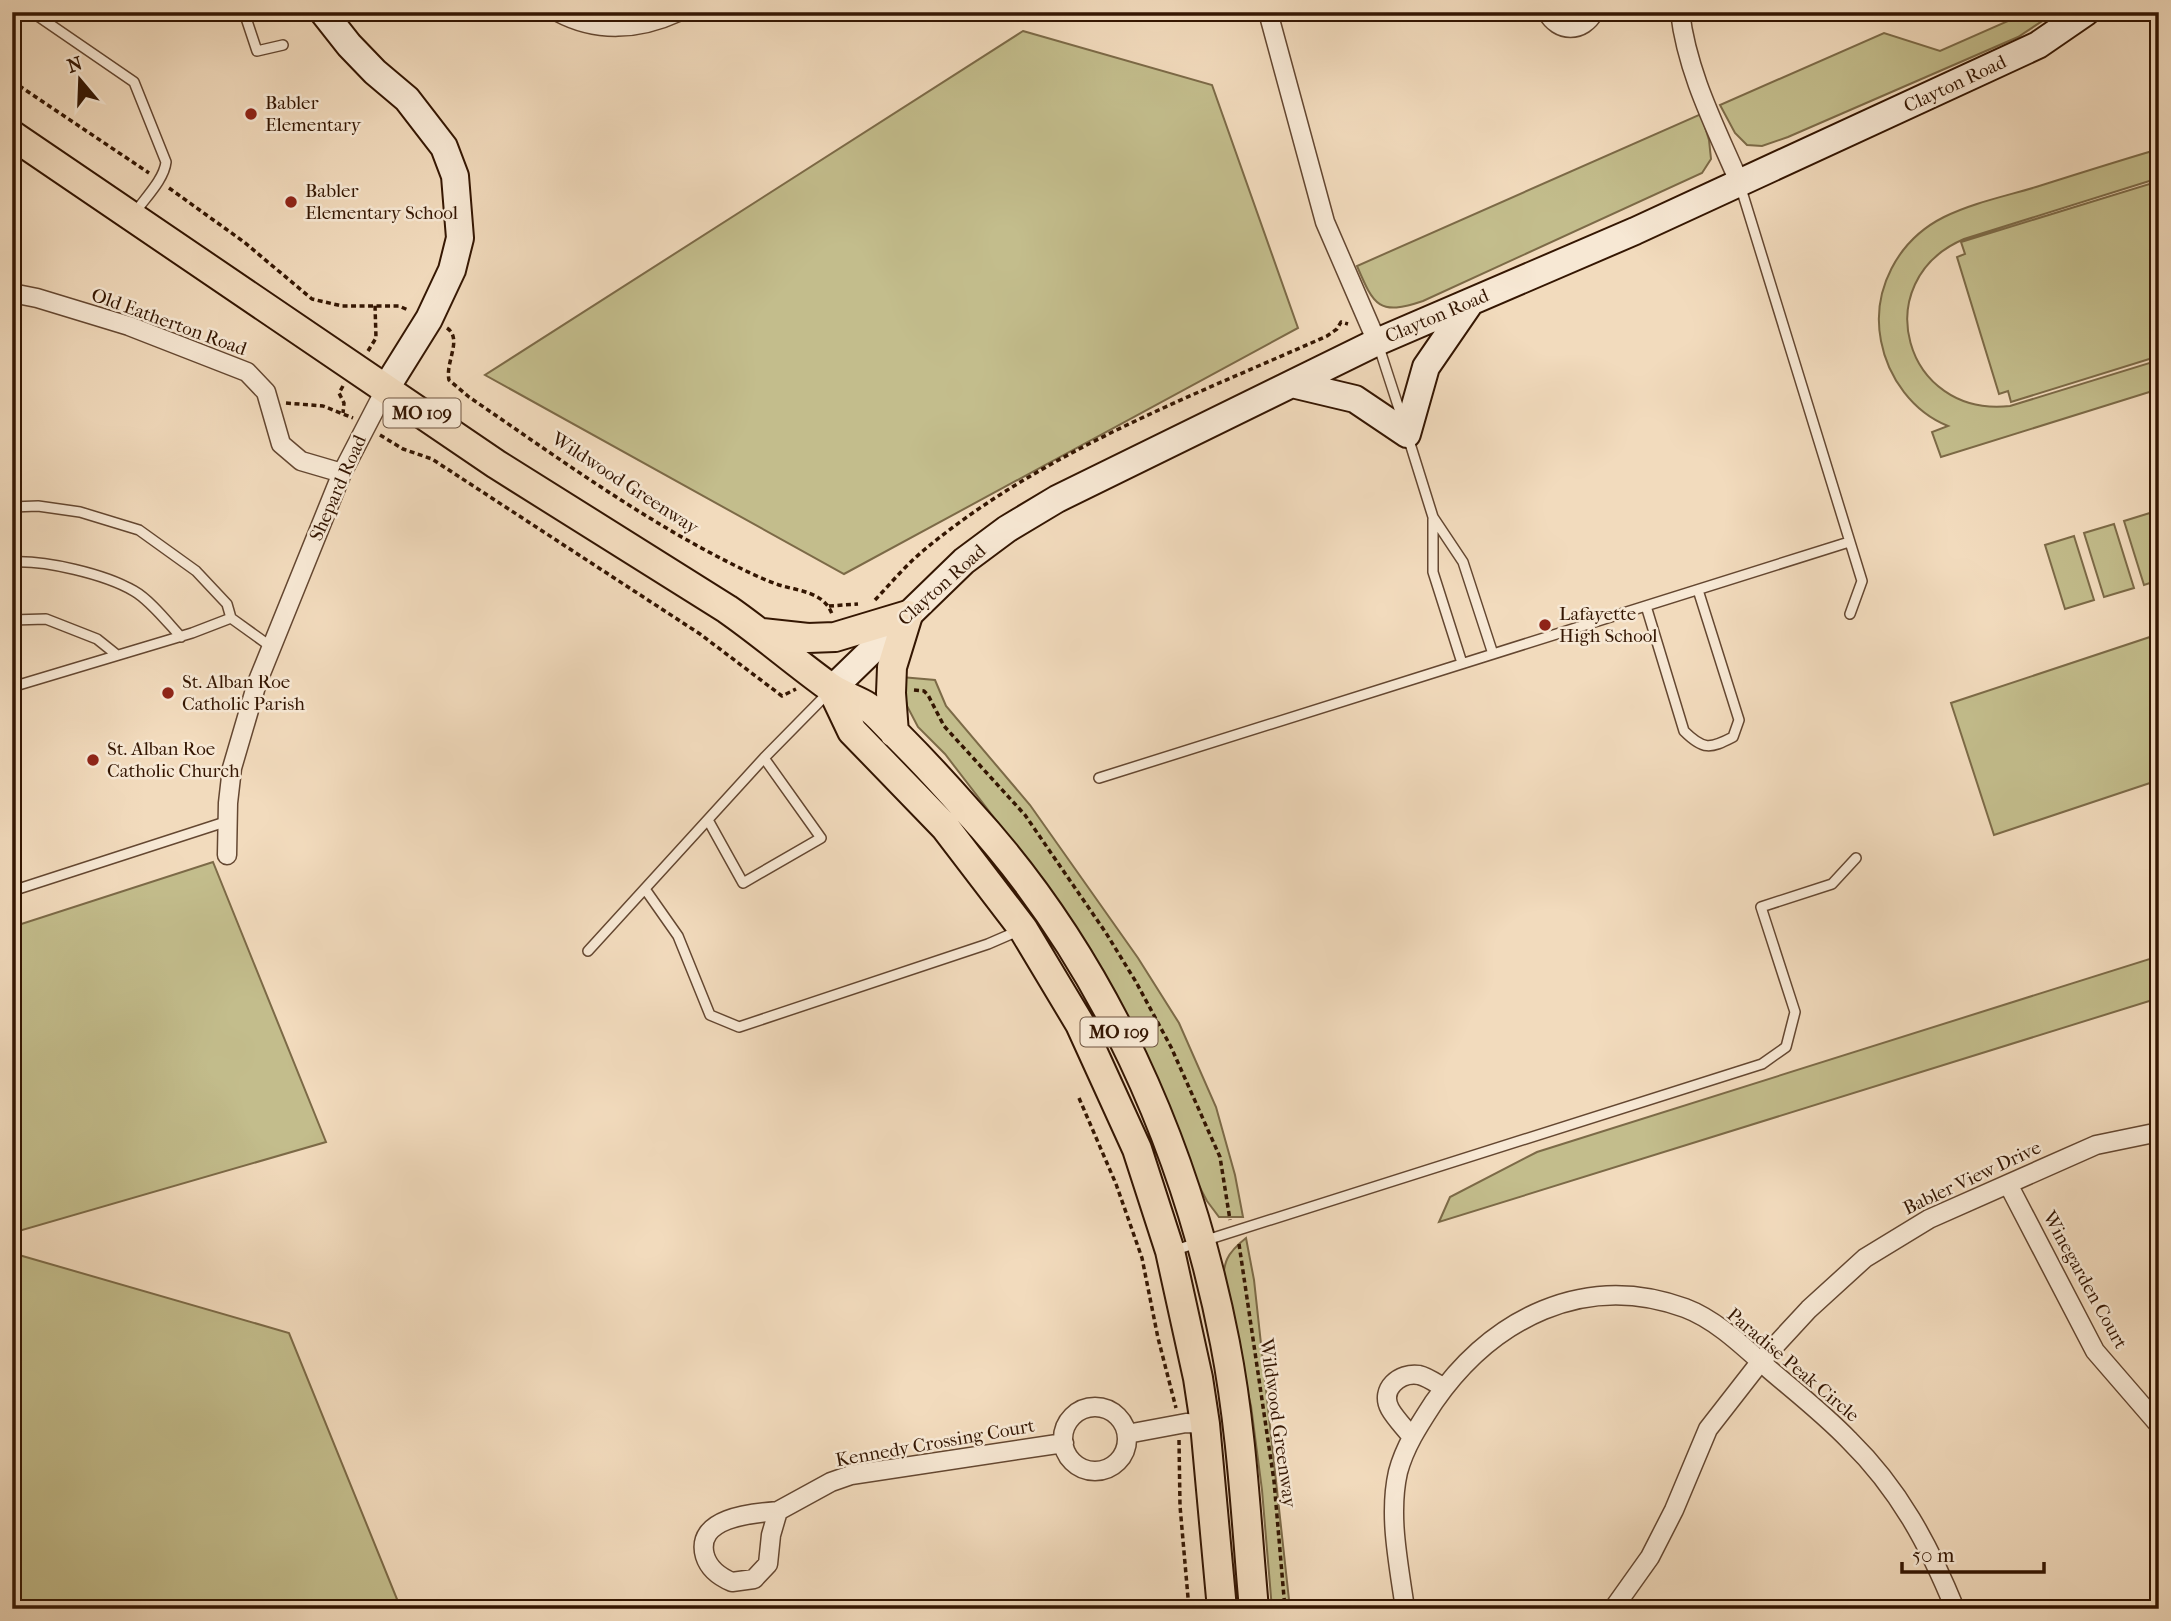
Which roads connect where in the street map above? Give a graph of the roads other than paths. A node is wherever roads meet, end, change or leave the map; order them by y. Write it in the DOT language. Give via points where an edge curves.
graph roads {
  1 [pos="32,12"];
  2 [pos="244,12"];
  3 [pos="323,12"];
  4 [pos="558,12"];
  5 [pos="678,12"];
  6 [pos="1268,12"];
  7 [pos="1547,12"];
  8 [pos="1594,12"];
  9 [pos="1680,12"];
  10 [pos="2086,12"];
  11 [pos="283,45"];
  12 [pos="12,135"];
  13 [pos="1740,184"];
  14 [pos="132,216"];
  15 [pos="12,293"];
  16 [pos="1471,302"];
  17 [pos="1377,342"];
  18 [pos="1292,384"];
  19 [pos="386,388"];
  20 [pos="1407,434"];
  21 [pos="342,473"];
  22 [pos="12,507"];
  23 [pos="1433,517"];
  24 [pos="1849,542"];
  25 [pos="12,562"];
  26 [pos="1698,590"];
  27 [pos="1646,606"];
  28 [pos="1850,614"];
  29 [pos="908,615"];
  30 [pos="231,618"];
  31 [pos="12,621"];
  32 [pos="762,633"];
  33 [pos="181,636"];
  34 [pos="270,646"];
  35 [pos="1493,654"];
  36 [pos="117,655"];
  37 [pos="1462,663"];
  38 [pos="12,687"];
  39 [pos="832,689"];
  40 [pos="894,733"];
  41 [pos="764,758"];
  42 [pos="1099,778"];
  43 [pos="708,820"];
  44 [pos="228,821"];
  45 [pos="227,855"];
  46 [pos="1856,858"];
  47 [pos="645,889"];
  48 [pos="12,891"];
  49 [pos="1023,929"];
  50 [pos="588,951"];
  51 [pos="2159,1132"];
  52 [pos="2008,1184"];
  53 [pos="1202,1242"];
  54 [pos="1170,1251"];
  55 [pos="1761,1362"];
  56 [pos="1444,1388"];
  57 [pos="1192,1424"];
  58 [pos="2159,1425"];
  59 [pos="1127,1434"];
  60 [pos="1411,1436"];
  61 [pos="1064,1443"];
  62 [pos="1241,1465"];
  63 [pos="778,1511"];
  64 [pos="1222,1609"];
  65 [pos="1254,1609"];
  66 [pos="1405,1609"];
  67 [pos="1613,1609"];
  68 [pos="1955,1609"];
  1 -- 14 [label="lane" via="134,82 166,168"];
  2 -- 11 [label="lane" via="257,51"];
  3 -- 19 [label="main road, Shepard Road" via="366,63 407,99 444,146 455,176 460,238 452,270 429,319"];
  4 -- 5 [label="street" via="608,27 643,25"];
  6 -- 17 [label="street" via="1325,222"];
  7 -- 8 [label="street" via="1556,24 1572,29 1587,22"];
  9 -- 13 [label="street" via="1694,76"];
  10 -- 13 [label="main road, Clayton Road" via="2038,45"];
  12 -- 14 [label="main road, MO 109"];
  13 -- 16 [label="main road, Clayton Road"];
  13 -- 24 [label="lane"];
  14 -- 19 [label="main road, MO 109"];
  15 -- 21 [label="street, Old Eatherton Road" via="129,326 247,372 266,392 281,444 301,461"];
  16 -- 17 [label="main road, Clayton Road"];
  16 -- 20 [label="main road" via="1426,367"];
  17 -- 18 [label="main road, Clayton Road"];
  17 -- 20 [label="lane"];
  18 -- 20 [label="main road" via="1355,399"];
  18 -- 29 [label="main road, Clayton Road" via="1046,505 964,561"];
  19 -- 21 [label="street, Shepard Road"];
  19 -- 32 [label="main road, MO 109" via="496,464"];
  20 -- 23 [label="lane"];
  21 -- 34 [label="street, Shepard Road"];
  22 -- 30 [label="lane" via="80,512 139,530 196,571 227,604"];
  23 -- 35 [label="lane" via="1463,562"];
  23 -- 37 [label="lane" via="1433,572"];
  24 -- 26 [label="lane"];
  24 -- 28 [label="lane" via="1862,581"];
  25 -- 33 [label="lane" via="43,562 136,591"];
  26 -- 27 [label="lane"];
  26 -- 27 [label="lane" via="1739,720 1733,737 1714,747 1696,744 1684,732"];
  27 -- 35 [label="lane"];
  29 -- 32 [label="main road" via="835,638"];
  29 -- 39 [label="main road, Clayton Road"];
  29 -- 40 [label="main road" via="892,667"];
  30 -- 33 [label="lane"];
  30 -- 34 [label="lane"];
  31 -- 36 [label="lane" via="46,620 97,639"];
  32 -- 39 [label="main road, MO 109"];
  33 -- 36 [label="lane"];
  34 -- 44 [label="street, Shepard Road" via="232,768"];
  35 -- 37 [label="lane"];
  36 -- 38 [label="lane"];
  37 -- 42 [label="lane"];
  39 -- 40 [label="main road, MO 109" via="869,708"];
  39 -- 41 [label="lane"];
  39 -- 49 [label="main road, MO 109" via="852,731 945,827"];
  40 -- 53 [label="main road, MO 109" via="1006,851 1081,962 1145,1084"];
  41 -- 43 [label="lane"];
  41 -- 43 [label="lane" via="821,838 743,883"];
  43 -- 47 [label="lane"];
  44 -- 45 [label="street, Shepard Road"];
  44 -- 48 [label="lane"];
  46 -- 53 [label="lane" via="1832,884 1761,907 1796,1012 1786,1047 1762,1064"];
  47 -- 49 [label="lane" via="678,936 710,1015 739,1027"];
  47 -- 50 [label="lane"];
  49 -- 54 [label="main road, MO 109" via="1080,1024 1110,1086 1137,1149"];
  51 -- 52 [label="street, Babler View Drive" via="2096,1145"];
  52 -- 55 [label="street, Babler View Drive" via="1928,1219 1865,1258 1809,1309"];
  52 -- 58 [label="street, Winegarden Court" via="2095,1351"];
  53 -- 54 [label="lane"];
  53 -- 62 [label="main road, MO 109" via="1225,1345"];
  54 -- 57 [label="main road, MO 109" via="1185,1311"];
  55 -- 56 [label="street, Paradise Peak Circle" via="1688,1310 1653,1298 1574,1299 1538,1311 1504,1330"];
  55 -- 67 [label="street, Babler View Drive" via="1708,1429 1650,1557"];
  55 -- 68 [label="street, Paradise Peak Circle" via="1850,1440 1891,1489 1933,1556"];
  56 -- 60 [label="street, Paradise Peak Circle"];
  56 -- 60 [label="street" via="1416,1374 1401,1377 1390,1386 1389,1407"];
  57 -- 59 [label="street"];
  57 -- 62 [label="main road"];
  57 -- 64 [label="main road, MO 109"];
  59 -- 61 [label="street" via="1116,1414 1095,1407 1080,1411 1069,1421"];
  59 -- 61 [label="street" via="1123,1455 1100,1470 1079,1466"];
  60 -- 66 [label="street, Paradise Peak Circle" via="1398,1473 1394,1506"];
  61 -- 63 [label="street, Kennedy Crossing Court" via="851,1475"];
  62 -- 65 [label="main road, MO 109"];
  63 -- 63 [label="street, Kennedy Crossing Court" via="743,1514 709,1532 704,1548 715,1572 732,1582 754,1579 761,1573 768,1564"];
}
